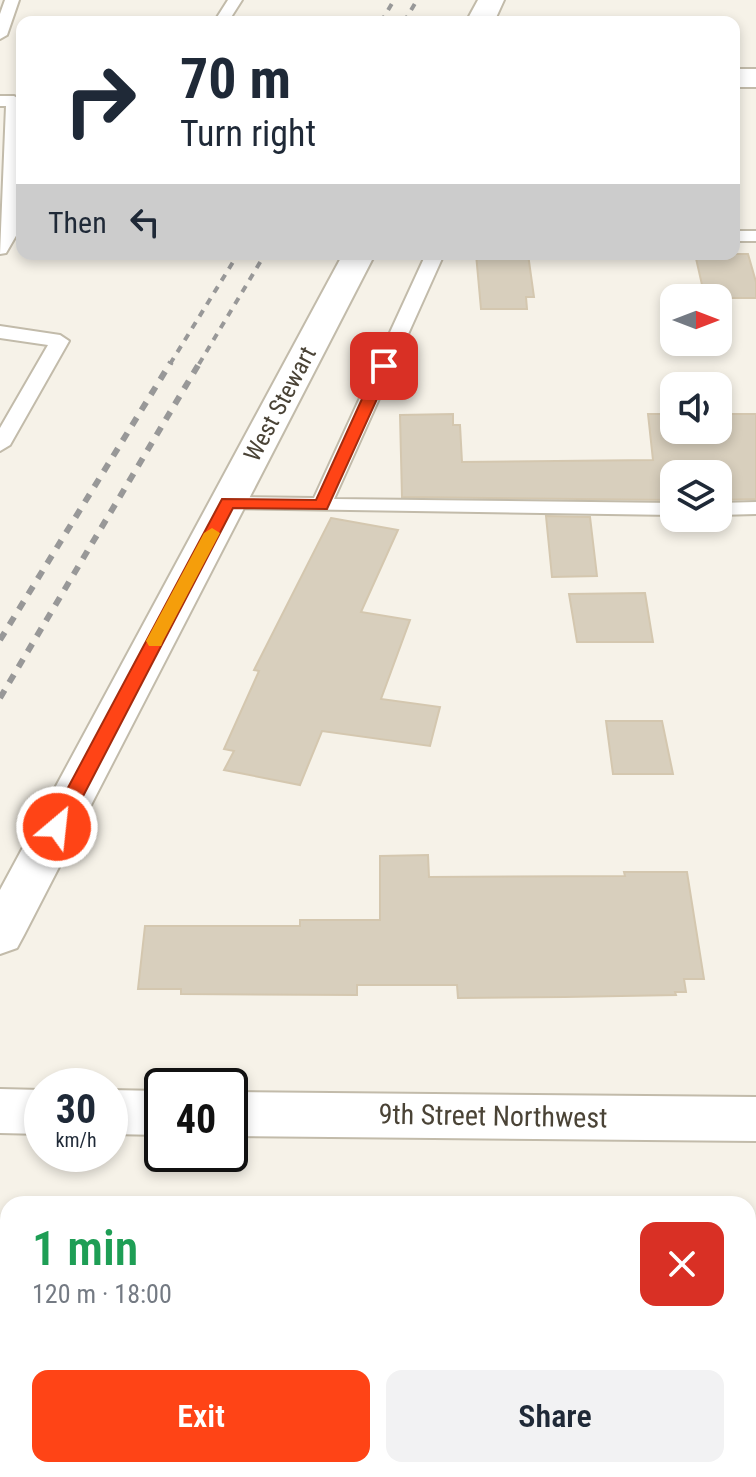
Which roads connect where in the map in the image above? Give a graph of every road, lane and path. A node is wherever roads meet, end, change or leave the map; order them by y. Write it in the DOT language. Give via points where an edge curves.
graph roads {
  1 [pos="12,0"];
  2 [pos="0,35"];
  3 [pos="0,101"];
  4 [pos="16,186"];
  5 [pos="16,230"];
  6 [pos="0,249"];
  7 [pos="356,260"];
  8 [pos="432,260"];
  9 [pos="0,332"];
  10 [pos="0,445"];
  11 [pos="228,503"];
  12 [pos="321,505"];
  13 [pos="756,508"];
  14 [pos="660,509"];
  15 [pos="732,509"];
  16 [pos="0,935"];
  17 [pos="0,1111"];
  18 [pos="24,1112"];
  19 [pos="248,1114"];
  20 [pos="756,1119"];
  1 -- 2 [label="lane"];
  3 -- 4 [label="lane" via="14,101"];
  5 -- 6 [label="lane"];
  7 -- 11 [label="street, West Stewart"];
  8 -- 12 [label="lane"];
  9 -- 10 [label="lane" via="60,341"];
  11 -- 12 [label="lane"];
  11 -- 16 [label="street, West Stewart"];
  12 -- 14 [label="lane"];
  13 -- 15 [label="lane"];
  17 -- 18 [label="street"];
  19 -- 20 [label="street, 9th Street Northwest"];
}
